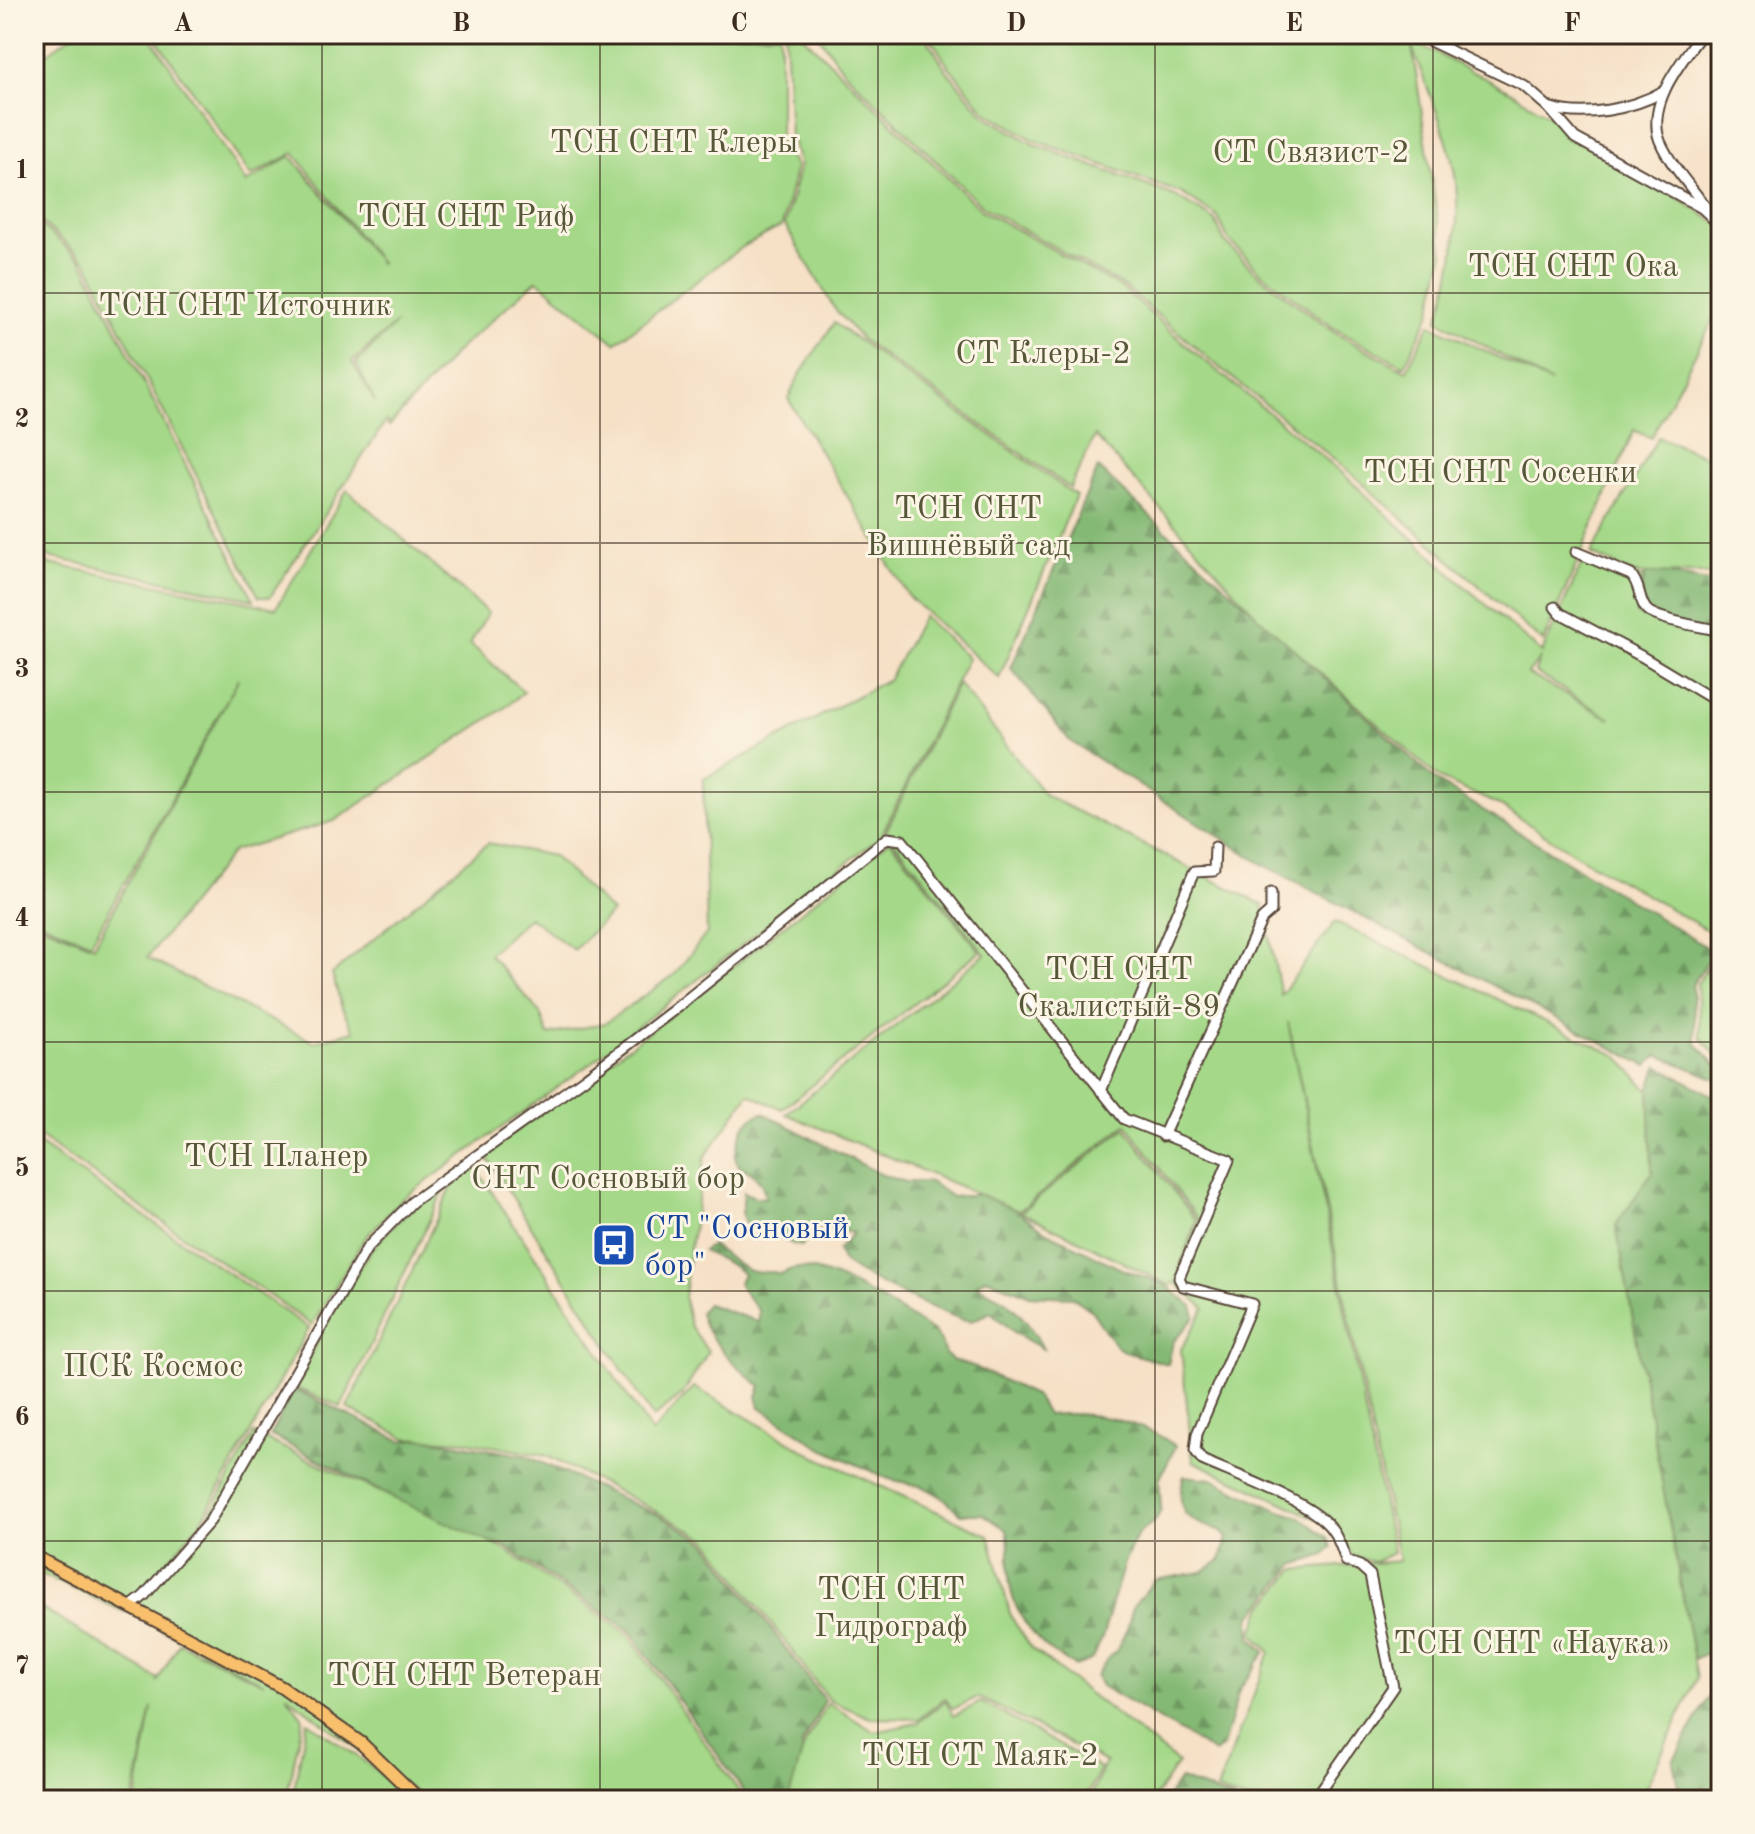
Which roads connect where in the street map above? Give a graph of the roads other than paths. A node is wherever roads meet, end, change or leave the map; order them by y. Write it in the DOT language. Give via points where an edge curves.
graph roads {
  1 [pos="1415,34"];
  2 [pos="1701,34"];
  3 [pos="1666,90"];
  4 [pos="1548,107"];
  5 [pos="1718,224"];
  6 [pos="1576,552"];
  7 [pos="1555,607"];
  8 [pos="1721,631"];
  9 [pos="1721,704"];
  10 [pos="1215,847"];
  11 [pos="1271,893"];
  12 [pos="1101,1091"];
  13 [pos="1163,1136"];
  14 [pos="34,1556"];
  15 [pos="130,1607"];
  16 [pos="420,1800"];
  17 [pos="1314,1800"];
  1 -- 4 [label="street" via="1524,86"];
  2 -- 3 [label="street"];
  3 -- 4 [label="street" via="1637,104 1579,112"];
  3 -- 5 [label="street" via="1659,102 1658,135"];
  4 -- 5 [label="street" via="1575,138 1702,208"];
  6 -- 8 [label="street" via="1631,575 1643,607 1658,618"];
  7 -- 9 [label="street"];
  10 -- 12 [label="street" via="1214,871 1194,872"];
  11 -- 13 [label="street" via="1271,911 1262,919"];
  12 -- 13 [label="street" via="1124,1119"];
  12 -- 15 [label="street" via="902,840 887,838 585,1078 412,1202 367,1248 210,1521"];
  13 -- 17 [label="street" via="1229,1160 1179,1278 1183,1286 1252,1304 1195,1450 1202,1460 1328,1524 1346,1561 1370,1575 1393,1687"];
  14 -- 15 [label="main road"];
  15 -- 16 [label="main road" via="313,1708 361,1743"];
}
